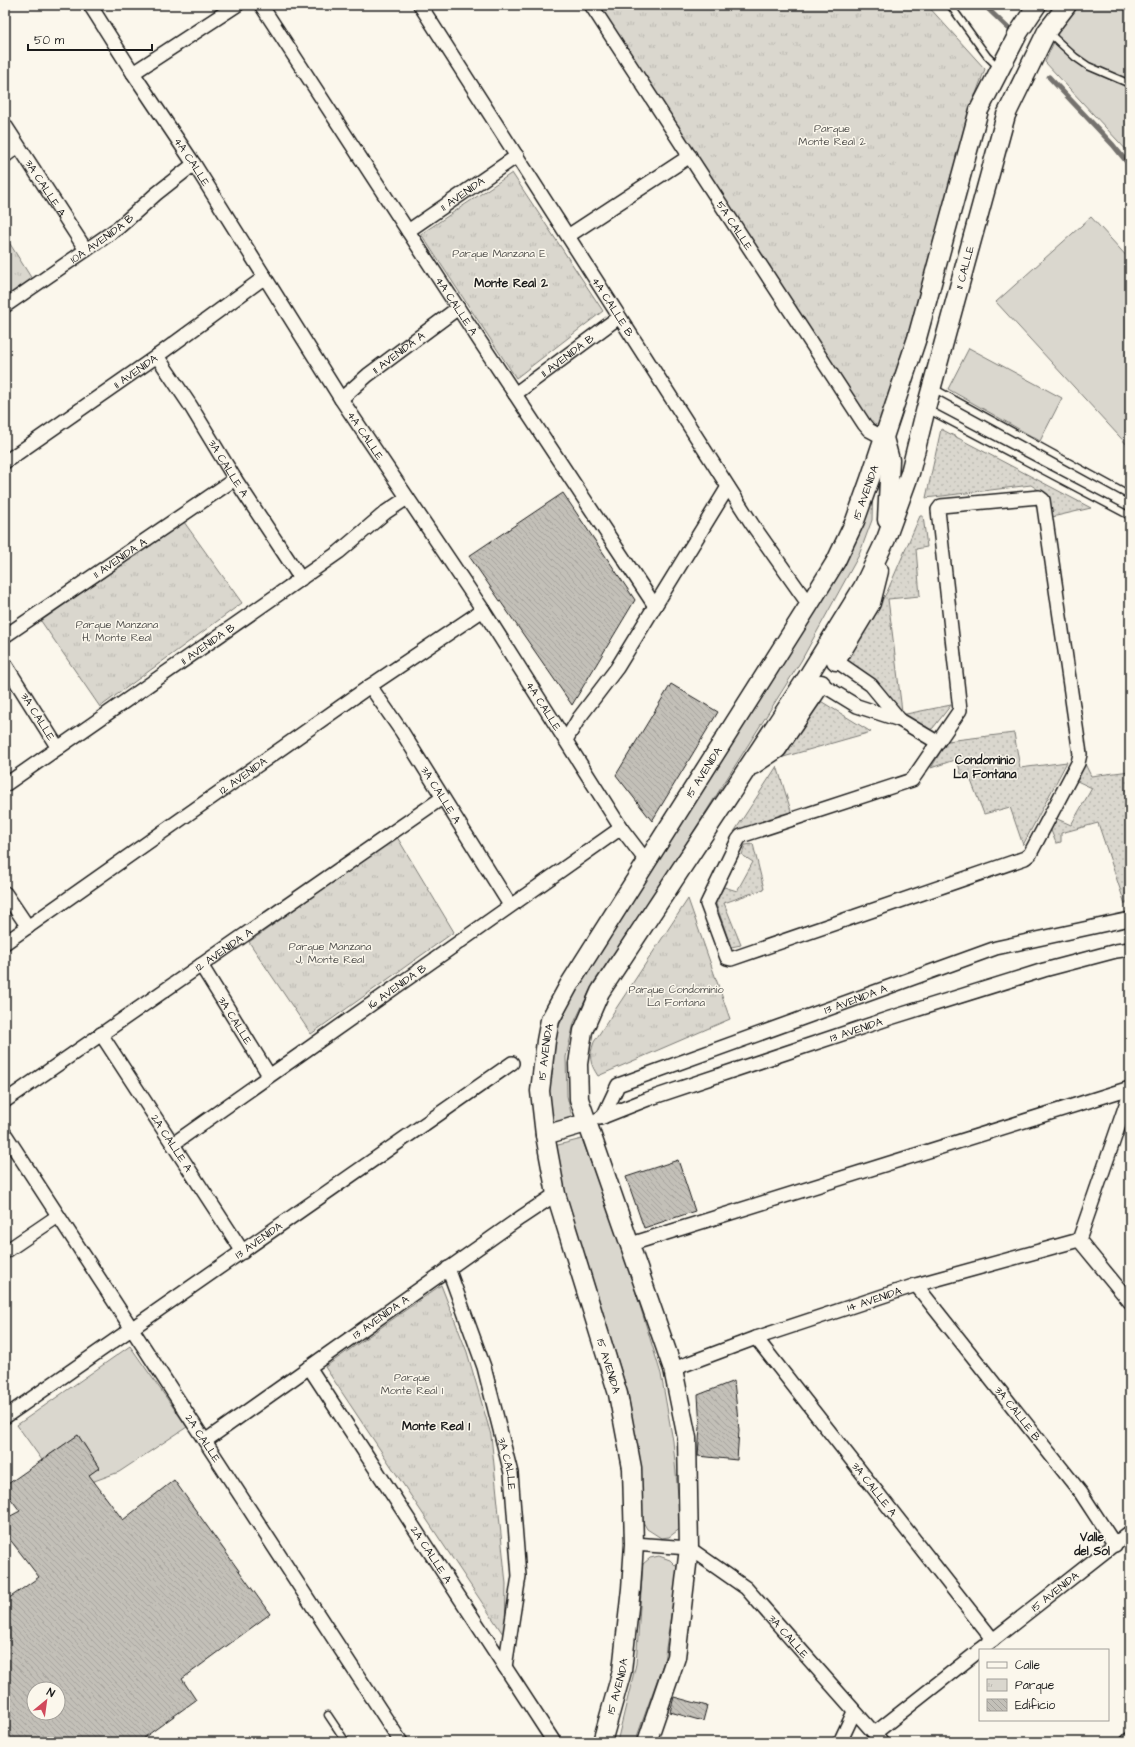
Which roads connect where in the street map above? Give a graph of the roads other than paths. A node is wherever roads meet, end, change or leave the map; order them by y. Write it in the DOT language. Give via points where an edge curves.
graph roads {
  1 [pos="90,5"];
  2 [pos="237,5"];
  3 [pos="261,5"];
  4 [pos="420,5"];
  5 [pos="591,5"];
  6 [pos="950,5"];
  7 [pos="1037,5"];
  8 [pos="1067,5"];
  9 [pos="1048,31"];
  10 [pos="1000,69"];
  11 [pos="133,74"];
  12 [pos="1130,84"];
  13 [pos="5,125"];
  14 [pos="18,146"];
  15 [pos="5,156"];
  16 [pos="517,156"];
  17 [pos="690,156"];
  18 [pos="194,164"];
  19 [pos="408,231"];
  20 [pos="568,236"];
  21 [pos="86,250"];
  22 [pos="265,278"];
  23 [pos="5,306"];
  24 [pos="458,308"];
  25 [pos="619,317"];
  26 [pos="157,356"];
  27 [pos="932,388"];
  28 [pos="515,394"];
  29 [pos="341,399"];
  30 [pos="926,408"];
  31 [pos="884,438"];
  32 [pos="5,462"];
  33 [pos="235,479"];
  34 [pos="728,487"];
  35 [pos="1130,496"];
  36 [pos="407,498"];
  37 [pos="1130,516"];
  38 [pos="886,540"];
  39 [pos="301,579"];
  40 [pos="809,605"];
  41 [pos="655,606"];
  42 [pos="483,610"];
  43 [pos="5,636"];
  44 [pos="829,657"];
  45 [pos="5,664"];
  46 [pos="814,680"];
  47 [pos="370,686"];
  48 [pos="900,720"];
  49 [pos="566,740"];
  50 [pos="937,742"];
  51 [pos="58,748"];
  52 [pos="5,785"];
  53 [pos="442,798"];
  54 [pos="621,828"];
  55 [pos="647,862"];
  56 [pos="5,893"];
  57 [pos="510,905"];
  58 [pos="1130,919"];
  59 [pos="28,927"];
  60 [pos="5,943"];
  61 [pos="1130,949"];
  62 [pos="201,965"];
  63 [pos="101,1034"];
  64 [pos="512,1063"];
  65 [pos="269,1075"];
  66 [pos="1130,1088"];
  67 [pos="1130,1093"];
  68 [pos="5,1101"];
  69 [pos="603,1116"];
  70 [pos="586,1123"];
  71 [pos="5,1134"];
  72 [pos="545,1135"];
  73 [pos="173,1144"];
  74 [pos="556,1194"];
  75 [pos="58,1216"];
  76 [pos="1079,1240"];
  77 [pos="631,1244"];
  78 [pos="5,1252"];
  79 [pos="243,1252"];
  80 [pos="448,1268"];
  81 [pos="916,1285"];
  82 [pos="1130,1302"];
  83 [pos="132,1329"];
  84 [pos="756,1338"];
  85 [pos="309,1367"];
  86 [pos="673,1369"];
  87 [pos="5,1417"];
  88 [pos="205,1440"];
  89 [pos="1130,1532"];
  90 [pos="634,1544"];
  91 [pos="1115,1544"];
  92 [pos="689,1548"];
  93 [pos="993,1640"];
  94 [pos="981,1649"];
  95 [pos="979,1651"];
  96 [pos="505,1667"];
  97 [pos="854,1712"];
  98 [pos="328,1715"];
  99 [pos="878,1738"];
  100 [pos="1130,1739"];
  101 [pos="346,1742"];
  102 [pos="400,1742"];
  103 [pos="554,1742"];
  104 [pos="602,1742"];
  105 [pos="647,1742"];
  106 [pos="840,1742"];
  107 [pos="1127,1742"];
  1 -- 11 [label="street, 4A CALLE"];
  2 -- 11 [label="street"];
  3 -- 19 [label="street, 4A CALLE A"];
  4 -- 16 [label="street, 4A CALLE B"];
  5 -- 17 [label="street, 5A CALLE"];
  6 -- 10 [label="lane" via="987,56"];
  7 -- 10 [label="main road" via="1019,32"];
  8 -- 9 [label="main road, 11 CALLE"];
  9 -- 12 [label="lane" via="1088,66"];
  9 -- 27 [label="main road, 11 CALLE" via="1006,115"];
  10 -- 31 [label="main road" via="979,110 917,338"];
  11 -- 18 [label="street, 4A CALLE"];
  13 -- 14 [label="street, 3A CALLE A"];
  14 -- 15 [label="street"];
  14 -- 21 [label="street, 3A CALLE A"];
  16 -- 19 [label="street, 11 AVENIDA"];
  16 -- 20 [label="street, 4A CALLE B"];
  17 -- 20 [label="street"];
  17 -- 31 [label="street, 5A CALLE" via="864,424 869,430"];
  18 -- 21 [label="street, 10A AVENIDA B" via="118,228"];
  18 -- 22 [label="street, 4A CALLE"];
  19 -- 24 [label="street, 4A CALLE A"];
  20 -- 25 [label="street, 4A CALLE B"];
  21 -- 23 [label="street, 10A AVENIDA B"];
  22 -- 26 [label="street, 11 AVENIDA"];
  22 -- 29 [label="street, 4A CALLE"];
  24 -- 28 [label="street, 4A CALLE A"];
  24 -- 29 [label="street, 11 AVENIDA A" via="368,375"];
  25 -- 28 [label="street, 11 AVENIDA B"];
  25 -- 34 [label="street, 4A CALLE B"];
  26 -- 32 [label="street, 11 AVENIDA"];
  26 -- 33 [label="street, 3A CALLE A"];
  27 -- 30 [label="main road, 11 CALLE"];
  27 -- 35 [label="lane"];
  28 -- 41 [label="street, 4A CALLE A"];
  29 -- 36 [label="street, 4A CALLE"];
  30 -- 37 [label="lane"];
  30 -- 38 [label="main road, 11 CALLE" via="910,473"];
  31 -- 38 [label="main road" via="890,460"];
  31 -- 40 [label="main road, 15 AVENIDA" via="855,521 836,561"];
  33 -- 39 [label="street, 3A CALLE A"];
  33 -- 43 [label="street, 11 AVENIDA A"];
  34 -- 40 [label="street, 4A CALLE B"];
  34 -- 41 [label="street"];
  36 -- 39 [label="street, 11 AVENIDA B" via="386,512 340,552"];
  36 -- 42 [label="street, 4A CALLE"];
  38 -- 44 [label="main road"];
  39 -- 51 [label="street, 11 AVENIDA B"];
  40 -- 55 [label="main road, 15 AVENIDA"];
  41 -- 49 [label="street" via="617,668 579,718"];
  42 -- 47 [label="street, 12 AVENIDA"];
  42 -- 49 [label="street, 4A CALLE"];
  44 -- 46 [label="main road"];
  44 -- 48 [label="street" via="871,685"];
  45 -- 51 [label="street, 3A CALLE"];
  46 -- 48 [label="street" via="857,706"];
  46 -- 70 [label="main road" via="747,768 600,992 583,1031 578,1064 579,1099"];
  47 -- 53 [label="street, 3A CALLE A" via="402,732"];
  47 -- 59 [label="street, 12 AVENIDA"];
  48 -- 50 [label="street"];
  49 -- 54 [label="street, 4A CALLE"];
  50 -- 50 [label="street" via="912,780 741,836 707,904 727,958 1025,858 1030,854 1078,763 1080,754 1041,498 941,506 938,510 960,710"];
  51 -- 52 [label="street, 11 AVENIDA B"];
  53 -- 57 [label="street, 3A CALLE A"];
  53 -- 62 [label="street, 12 AVENIDA A"];
  54 -- 55 [label="street, 4A CALLE"];
  54 -- 57 [label="street, 16 AVENIDA B"];
  55 -- 72 [label="main road, 15 AVENIDA" via="569,985 550,1020 540,1091"];
  56 -- 59 [label="street"];
  57 -- 65 [label="street, 16 AVENIDA B"];
  58 -- 69 [label="street, 13 AVENIDA A" via="996,948 618,1085"];
  59 -- 60 [label="street, 12 AVENIDA"];
  61 -- 69 [label="street, 13 AVENIDA" via="1044,970 890,1018"];
  62 -- 63 [label="street, 12 AVENIDA A"];
  62 -- 65 [label="street, 3A CALLE"];
  63 -- 68 [label="street, 12 AVENIDA A"];
  63 -- 73 [label="street, 2A CALLE A"];
  64 -- 79 [label="street, 13 AVENIDA"];
  65 -- 73 [label="street, 16 AVENIDA B"];
  66 -- 77 [label="street"];
  67 -- 76 [label="street"];
  69 -- 70 [label="street, 13 AVENIDA"];
  70 -- 72 [label="main road"];
  70 -- 77 [label="main road"];
  71 -- 75 [label="street, 2A CALLE"];
  72 -- 74 [label="main road, 15 AVENIDA"];
  73 -- 79 [label="street, 2A CALLE A"];
  74 -- 80 [label="street, 13 AVENIDA A"];
  74 -- 90 [label="main road, 15 AVENIDA" via="618,1394 632,1468"];
  75 -- 78 [label="street"];
  75 -- 83 [label="street, 2A CALLE"];
  76 -- 81 [label="street, 14 AVENIDA"];
  76 -- 82 [label="street"];
  77 -- 86 [label="main road"];
  79 -- 83 [label="street, 13 AVENIDA"];
  80 -- 85 [label="street, 13 AVENIDA A"];
  80 -- 96 [label="street, 3A CALLE" via="484,1367 511,1472 519,1576"];
  81 -- 84 [label="street, 14 AVENIDA"];
  81 -- 91 [label="street, 3A CALLE B" via="1081,1493"];
  83 -- 87 [label="street, 13 AVENIDA"];
  83 -- 88 [label="street, 2A CALLE"];
  84 -- 86 [label="street, 14 AVENIDA"];
  84 -- 93 [label="street, 3A CALLE A"];
  85 -- 88 [label="street, 13 AVENIDA A"];
  85 -- 96 [label="street, 2A CALLE A"];
  86 -- 92 [label="main road" via="687,1438"];
  88 -- 102 [label="street, 2A CALLE"];
  89 -- 91 [label="street, 15 AVENIDA"];
  90 -- 92 [label="street"];
  90 -- 104 [label="main road, 15 AVENIDA" via="622,1671"];
  91 -- 93 [label="street, 15 AVENIDA"];
  92 -- 97 [label="street, 3A CALLE" via="746,1588"];
  92 -- 105 [label="main road" via="676,1657"];
  93 -- 94 [label="street, 15 AVENIDA"];
  95 -- 99 [label="street, 15 AVENIDA"];
  96 -- 103 [label="street, 2A CALLE A"];
  97 -- 99 [label="street, 3A CALLE"];
  97 -- 106 [label="street"];
  98 -- 101 [label="lane"];
  100 -- 107 [label="street"];
}
